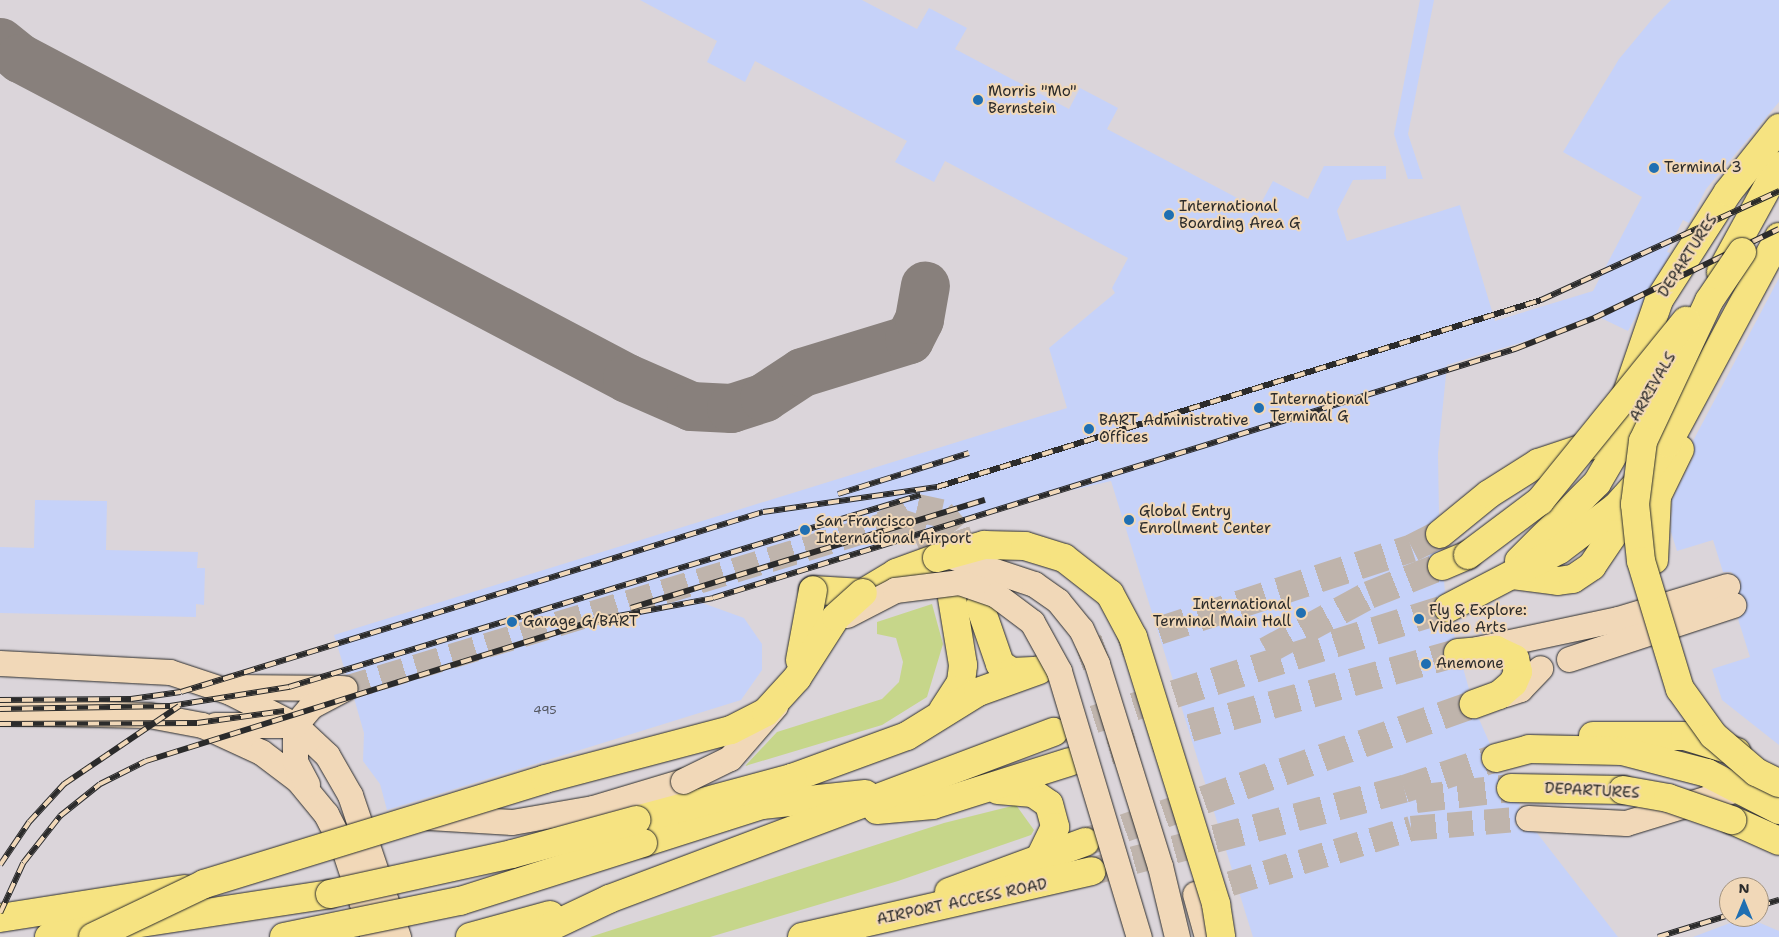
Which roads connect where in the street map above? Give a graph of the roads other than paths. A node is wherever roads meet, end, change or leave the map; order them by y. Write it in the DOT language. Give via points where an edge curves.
graph roads {
  1 [pos="1779,128"];
  2 [pos="1779,166"];
  3 [pos="1779,199"];
  4 [pos="1779,237"];
  5 [pos="1742,252"];
  6 [pos="1726,333"];
  7 [pos="1624,398"];
  8 [pos="1627,433"];
  9 [pos="1440,534"];
  10 [pos="947,555"];
  11 [pos="1654,560"];
  12 [pos="1442,566"];
  13 [pos="1504,580"];
  14 [pos="952,598"];
  15 [pos="980,606"];
  16 [pos="1448,608"];
  17 [pos="1465,651"];
  18 [pos="1569,659"];
  19 [pos="0,663"];
  20 [pos="1540,668"];
  21 [pos="1689,677"];
  22 [pos="204,681"];
  23 [pos="1487,700"];
  24 [pos="0,712"];
  25 [pos="929,723"];
  26 [pos="202,725"];
  27 [pos="295,725"];
  28 [pos="1054,732"];
  29 [pos="1556,748"];
  30 [pos="1752,757"];
  31 [pos="1496,758"];
  32 [pos="1069,762"];
  33 [pos="1779,771"];
  34 [pos="792,778"];
  35 [pos="1779,783"];
  36 [pos="1524,788"];
  37 [pos="906,789"];
  38 [pos="1736,789"];
  39 [pos="968,794"];
  40 [pos="318,802"];
  41 [pos="1779,810"];
  42 [pos="842,813"];
  43 [pos="424,817"];
  44 [pos="1528,818"];
  45 [pos="707,820"];
  46 [pos="640,832"];
  47 [pos="1771,835"];
  48 [pos="1085,842"];
  49 [pos="1041,856"];
  50 [pos="1092,871"];
  51 [pos="204,884"];
  52 [pos="330,894"];
  53 [pos="1195,894"];
  54 [pos="609,899"];
  55 [pos="0,918"];
  56 [pos="869,929"];
  57 [pos="49,937"];
  58 [pos="93,937"];
  59 [pos="163,937"];
  60 [pos="284,937"];
  61 [pos="372,937"];
  62 [pos="398,937"];
  63 [pos="470,937"];
  64 [pos="529,937"];
  65 [pos="802,937"];
  66 [pos="1139,937"];
  67 [pos="1177,937"];
  68 [pos="1207,937"];
  69 [pos="1221,937"];
  1 -- 7 [label="main road, DEPARTURES" via="1728,192 1659,300"];
  2 -- 8 [label="main road, ARRIVALS"];
  3 -- 5 [label="main road, DEPARTURES"];
  4 -- 6 [label="main road"];
  5 -- 7 [label="main road, DEPARTURES, bridge"];
  5 -- 35 [label="main road, bridge" via="1709,301 1643,441 1635,504 1641,561 1680,688 1713,735 1756,772"];
  6 -- 11 [label="main road" via="1722,364 1657,496"];
  6 -- 13 [label="main road" via="1668,443 1616,506 1612,536 1592,566 1573,579"];
  7 -- 12 [label="main road, DEPARTURES, bridge" via="1540,501 1468,555"];
  8 -- 9 [label="main road" via="1538,463 1489,494"];
  8 -- 13 [label="main road, ARRIVALS" via="1612,462 1575,509"];
  10 -- 43 [label="main road, bridge" via="896,573 863,593 814,590 797,678 766,712 731,730"];
  10 -- 67 [label="street, bridge" via="1034,584 1058,601 1081,629 1097,664 1157,858"];
  10 -- 69 [label="main road, bridge" via="984,545 1025,546 1070,562 1110,594 1133,637 1216,904"];
  13 -- 16 [label="main road, ARRIVALS"];
  14 -- 25 [label="main road" via="962,644 961,682 949,703"];
  15 -- 25 [label="main road" via="1000,664 1012,672 1039,670 978,692"];
  17 -- 18 [label="street" via="1730,595"];
  17 -- 23 [label="main road" via="1505,651 1515,660 1518,672"];
  19 -- 22 [label="street" via="127,666"];
  20 -- 23 [label="street" via="1520,689"];
  21 -- 30 [label="main road" via="1707,714"];
  22 -- 27 [label="street"];
  22 -- 27 [label="street" via="259,689 345,688 311,706"];
  24 -- 26 [label="street" via="122,712"];
  25 -- 34 [label="main road" via="907,736"];
  26 -- 27 [label="street"];
  26 -- 40 [label="street" via="269,757"];
  27 -- 40 [label="street" via="295,761"];
  27 -- 62 [label="street" via="327,755 347,788"];
  28 -- 37 [label="main road"];
  29 -- 30 [label="main road" via="1603,732 1665,734"];
  29 -- 31 [label="main road"];
  29 -- 38 [label="main road" via="1622,751 1707,773"];
  30 -- 33 [label="main road"];
  32 -- 39 [label="main road"];
  34 -- 45 [label="main road"];
  34 -- 46 [label="main road"];
  36 -- 47 [label="main road, DEPARTURES, bridge" via="1622,790 1668,798"];
  37 -- 42 [label="main road"];
  37 -- 45 [label="main road" via="762,806"];
  38 -- 41 [label="main road"];
  38 -- 44 [label="street" via="1626,823"];
  39 -- 42 [label="main road" via="933,805"];
  39 -- 49 [label="main road" via="1023,790 1045,800 1055,827"];
  40 -- 61 [label="street" via="344,849"];
  42 -- 54 [label="main road"];
  43 -- 51 [label="main road, bridge"];
  43 -- 66 [label="street, bridge" via="512,822 562,814 710,771 752,738 818,642 841,619 895,590 960,582 996,595 1026,616 1051,651"];
  45 -- 46 [label="main road"];
  46 -- 52 [label="main road, bridge" via="512,854"];
  46 -- 60 [label="main road, bridge" via="442,906"];
  48 -- 49 [label="main road"];
  49 -- 56 [label="main road"];
  50 -- 56 [label="main road, AIRPORT ACCESS ROAD" via="909,914"];
  51 -- 55 [label="main road, bridge"];
  51 -- 58 [label="main road, bridge"];
  52 -- 57 [label="main road, bridge"];
  52 -- 59 [label="main road"];
  53 -- 68 [label="street"];
  54 -- 63 [label="main road"];
  54 -- 64 [label="main road"];
  56 -- 65 [label="main road, AIRPORT ACCESS ROAD"];
}
